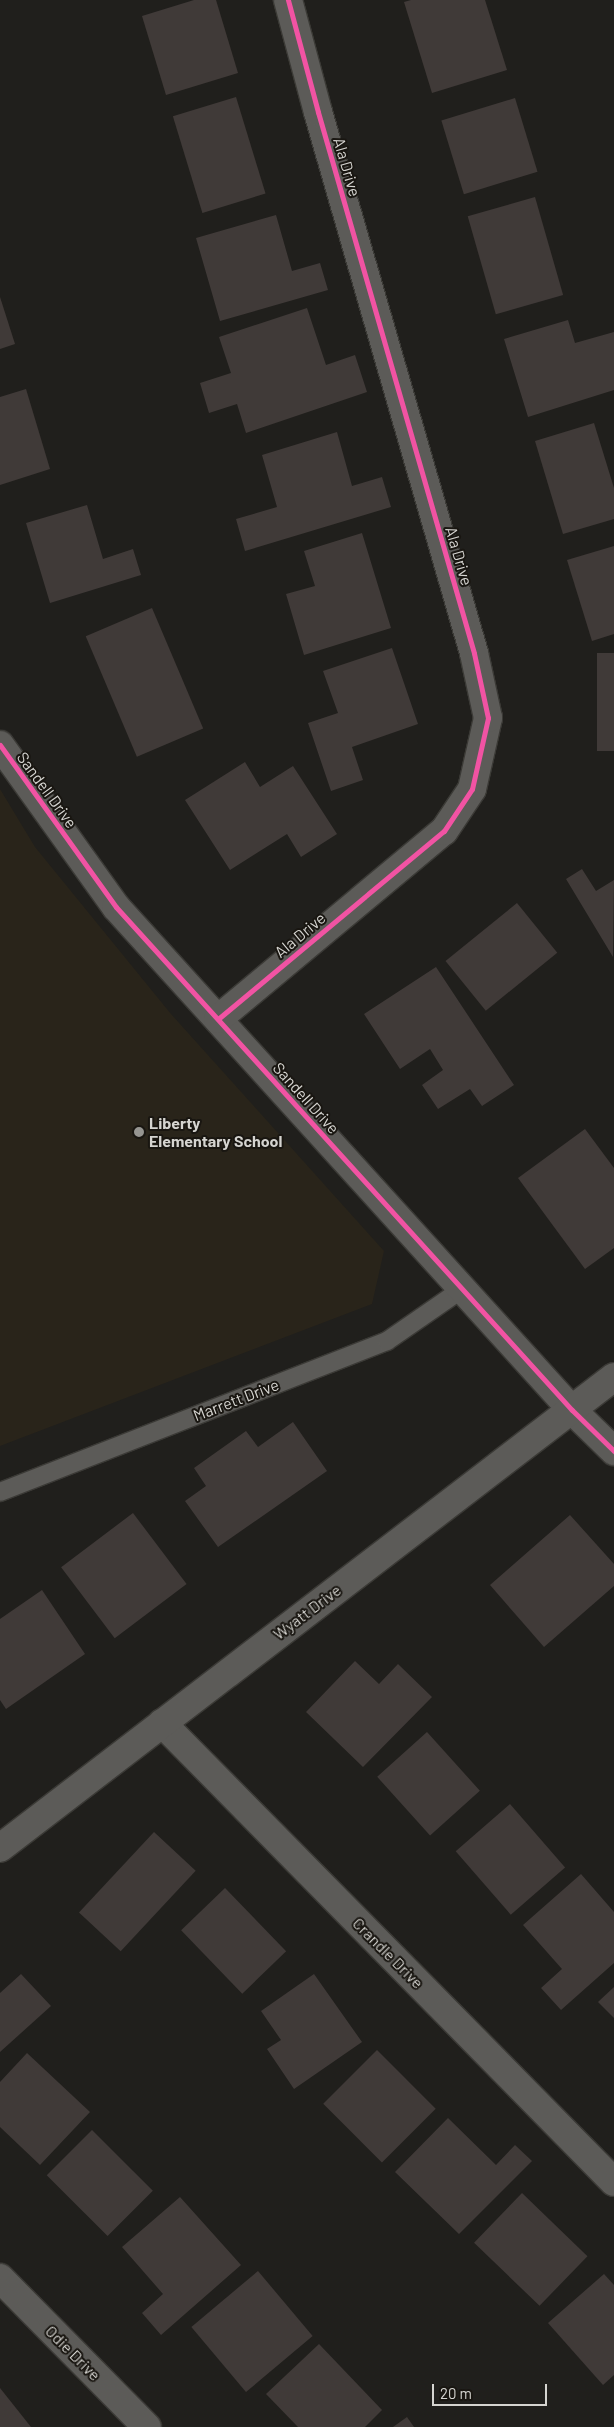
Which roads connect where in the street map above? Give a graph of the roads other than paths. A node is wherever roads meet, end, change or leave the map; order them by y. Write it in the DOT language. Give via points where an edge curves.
graph roads {
  1 [pos="288,0"];
  2 [pos="0,745"];
  3 [pos="218,1019"];
  4 [pos="462,1289"];
  5 [pos="614,1377"];
  6 [pos="572,1410"];
  7 [pos="614,1451"];
  8 [pos="0,1492"];
  9 [pos="162,1723"];
  10 [pos="0,1848"];
  11 [pos="614,2182"];
  12 [pos="0,2278"];
  13 [pos="147,2427"];
  1 -- 3 [label="street, Ala Drive" via="474,653 488,718 472,790 444,831"];
  2 -- 3 [label="street, Sandell Drive" via="116,907"];
  3 -- 4 [label="street, Sandell Drive"];
  4 -- 6 [label="street, Sandell Drive"];
  4 -- 8 [label="lane, Marrett Drive" via="387,1342"];
  5 -- 6 [label="street, Wyatt Drive"];
  6 -- 7 [label="street, Sandell Drive"];
  6 -- 9 [label="street, Wyatt Drive"];
  9 -- 10 [label="street, Wyatt Drive"];
  9 -- 11 [label="street, Crandle Drive"];
  12 -- 13 [label="street, Odie Drive"];
}
